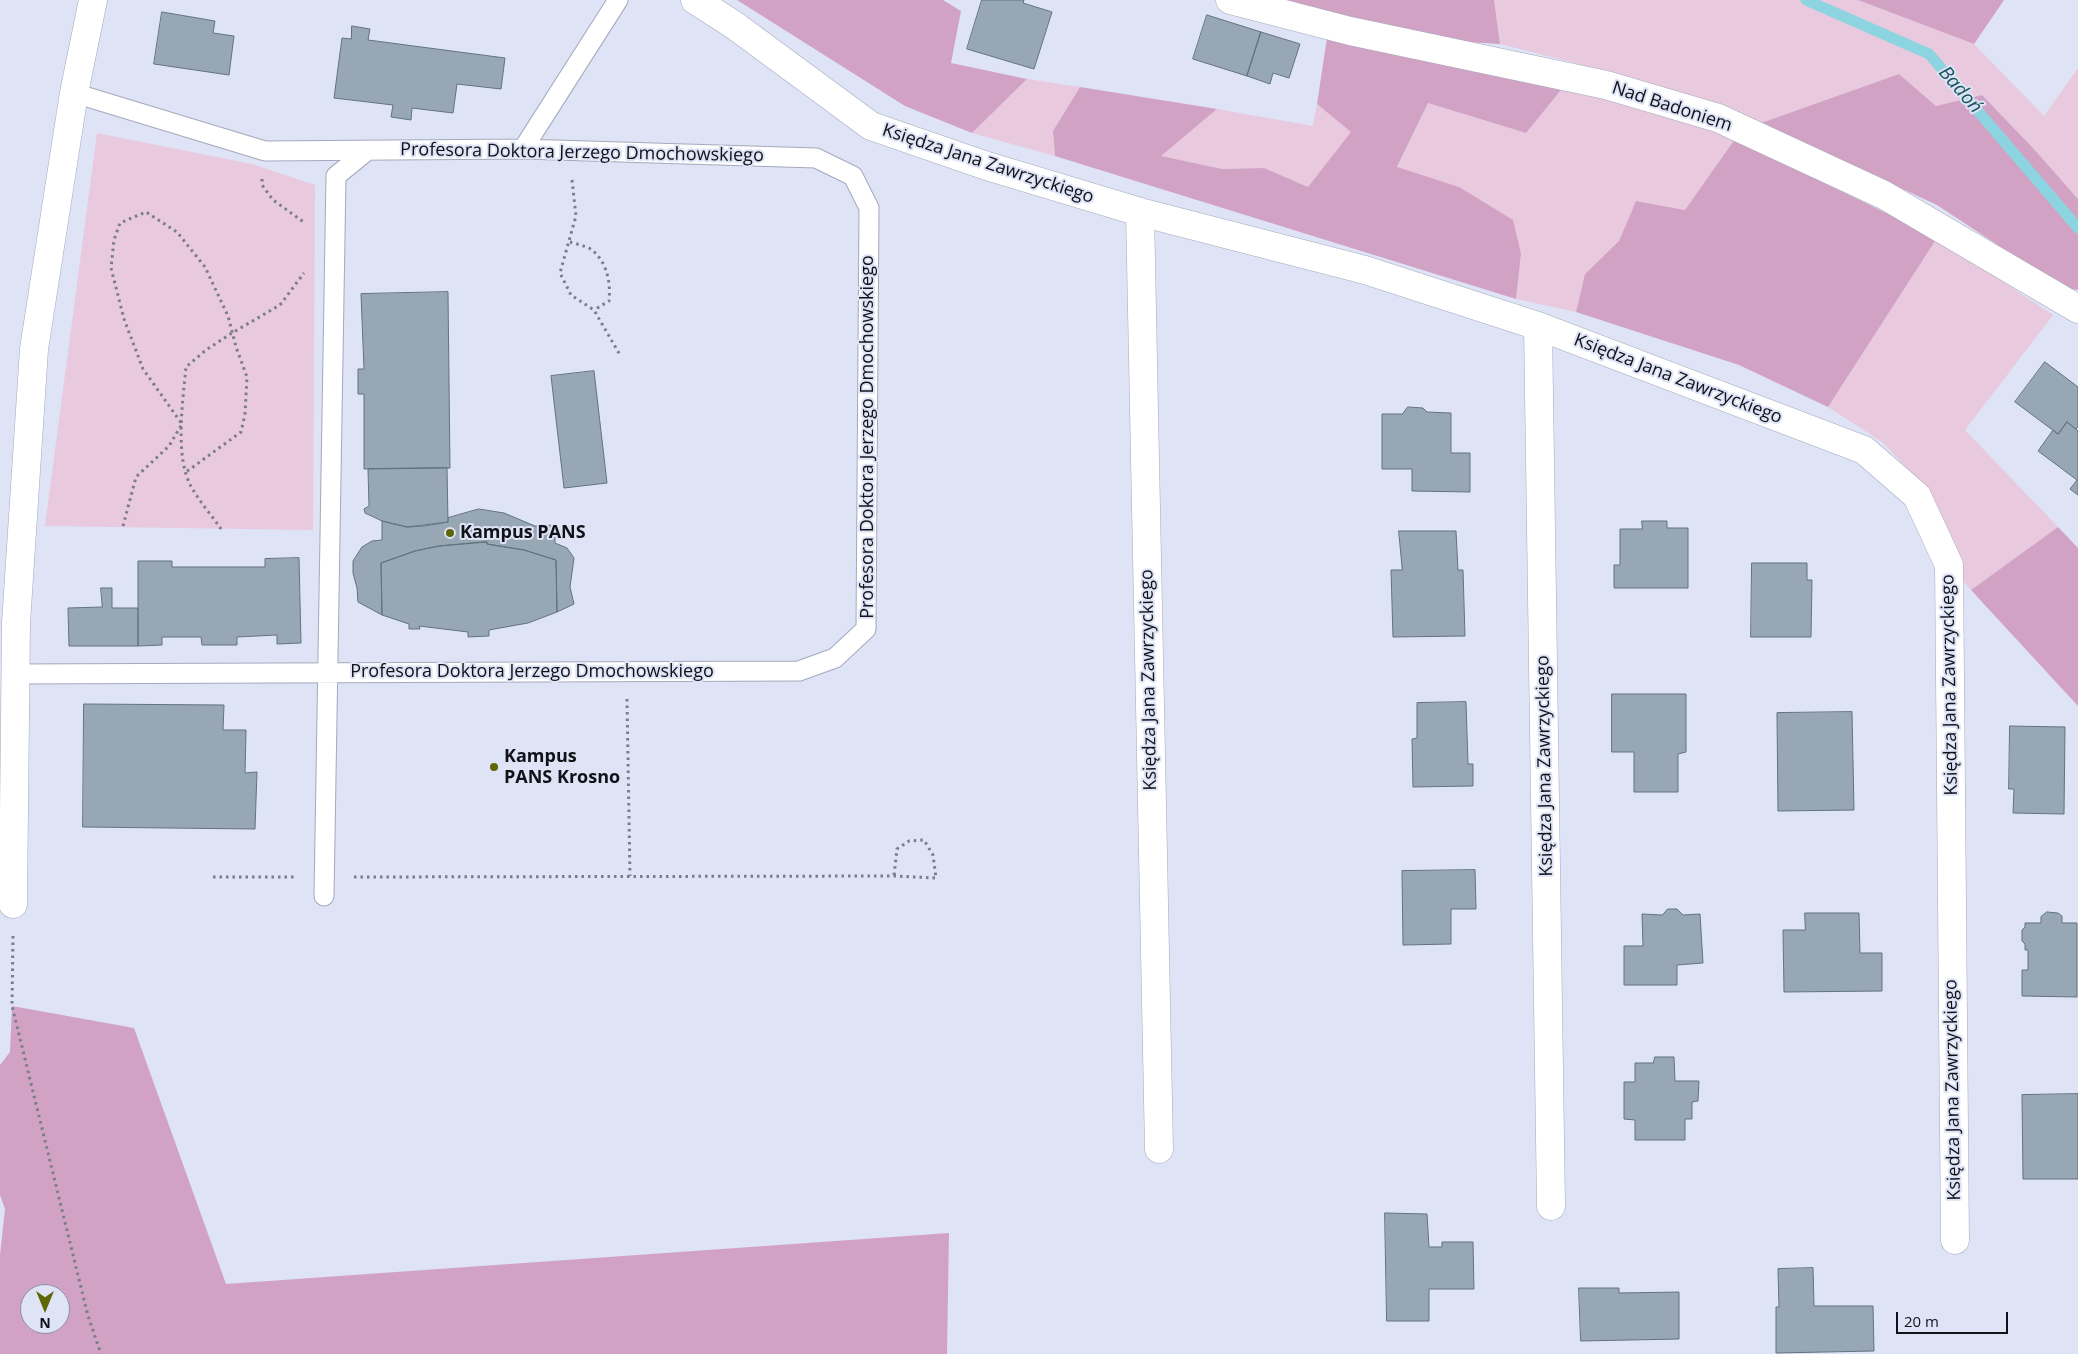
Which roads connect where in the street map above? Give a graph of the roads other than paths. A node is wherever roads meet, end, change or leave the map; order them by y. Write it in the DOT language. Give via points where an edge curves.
graph roads {
  1 [pos="93,0"];
  2 [pos="618,0"];
  3 [pos="695,0"];
  4 [pos="1230,0"];
  5 [pos="74,93"];
  6 [pos="523,149"];
  7 [pos="368,150"];
  8 [pos="1140,212"];
  9 [pos="2078,309"];
  10 [pos="1538,326"];
  11 [pos="327,673"];
  12 [pos="15,674"];
  13 [pos="324,896"];
  14 [pos="13,904"];
  15 [pos="1158,1149"];
  16 [pos="1551,1206"];
  17 [pos="1955,1240"];
  1 -- 5 [label="street"];
  2 -- 6 [label="lane"];
  3 -- 8 [label="street, Księdza Jana Zawrzyckiego" via="871,126 987,166"];
  4 -- 9 [label="street, Nad Badoniem" via="1350,31 1606,85 1718,118 1884,195"];
  5 -- 7 [label="lane, Profesora Doktora Jerzego Dmochowskiego" via="265,151"];
  5 -- 12 [label="street" via="34,349"];
  6 -- 7 [label="lane, Profesora Doktora Jerzego Dmochowskiego"];
  6 -- 11 [label="lane, Profesora Doktora Jerzego Dmochowskiego" via="816,158 853,176 869,208 866,629 835,658 799,671"];
  7 -- 11 [label="lane" via="336,176"];
  8 -- 10 [label="street, Księdza Jana Zawrzyckiego" via="1365,270"];
  8 -- 15 [label="street, Księdza Jana Zawrzyckiego"];
  10 -- 16 [label="street, Księdza Jana Zawrzyckiego"];
  10 -- 17 [label="street, Księdza Jana Zawrzyckiego" via="1864,450 1917,496 1949,565"];
  11 -- 12 [label="lane, Profesora Doktora Jerzego Dmochowskiego"];
  11 -- 13 [label="lane"];
  12 -- 14 [label="street"];
}
